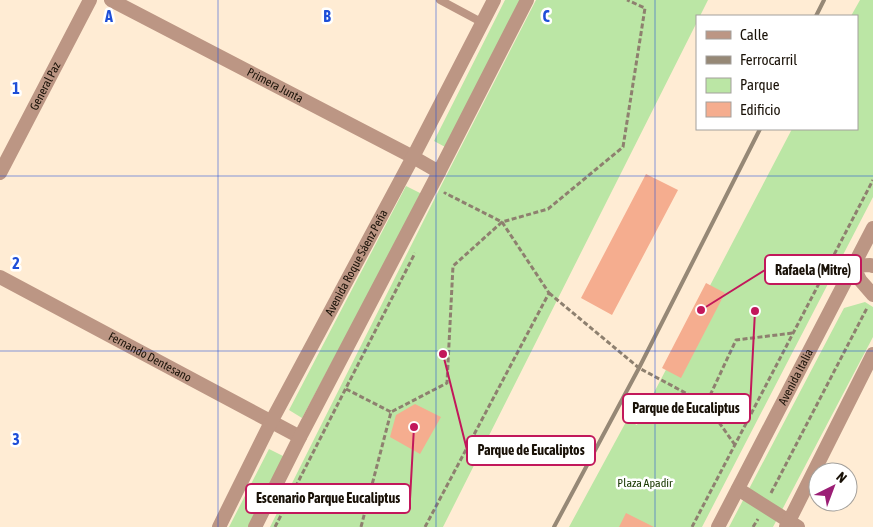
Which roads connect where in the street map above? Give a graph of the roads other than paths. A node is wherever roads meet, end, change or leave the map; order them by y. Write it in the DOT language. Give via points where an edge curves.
graph roads {
  1 [pos="90,0"];
  2 [pos="111,0"];
  3 [pos="440,0"];
  4 [pos="494,0"];
  5 [pos="527,0"];
  6 [pos="483,23"];
  7 [pos="413,158"];
  8 [pos="439,172"];
  9 [pos="0,173"];
  10 [pos="873,228"];
  11 [pos="853,266"];
  12 [pos="873,266"];
  13 [pos="0,277"];
  14 [pos="871,300"];
  15 [pos="873,354"];
  16 [pos="271,422"];
  17 [pos="300,437"];
  18 [pos="738,489"];
  19 [pos="791,525"];
  20 [pos="219,527"];
  21 [pos="255,527"];
  22 [pos="718,527"];
  1 -- 9 [label="street, General Paz"];
  2 -- 7 [label="street, Primera Junta"];
  3 -- 6 [label="lane"];
  4 -- 6 [label="street, Avenida Roque Sáenz Peña"];
  5 -- 8 [label="street"];
  6 -- 7 [label="street, Avenida Roque Sáenz Peña"];
  7 -- 8 [label="street, Primera Junta"];
  7 -- 16 [label="street, Avenida Roque Sáenz Peña"];
  8 -- 17 [label="street"];
  10 -- 11 [label="street, Avenida Italia"];
  11 -- 12 [label="street"];
  11 -- 14 [label="street"];
  11 -- 18 [label="street, Avenida Italia"];
  13 -- 16 [label="street, Fernando Dentesano"];
  15 -- 19 [label="street"];
  16 -- 17 [label="street, Fernando Dentesano"];
  16 -- 20 [label="street, Avenida Roque Sáenz Peña"];
  17 -- 21 [label="street"];
  18 -- 19 [label="street"];
  18 -- 22 [label="street, Avenida Italia"];
}
